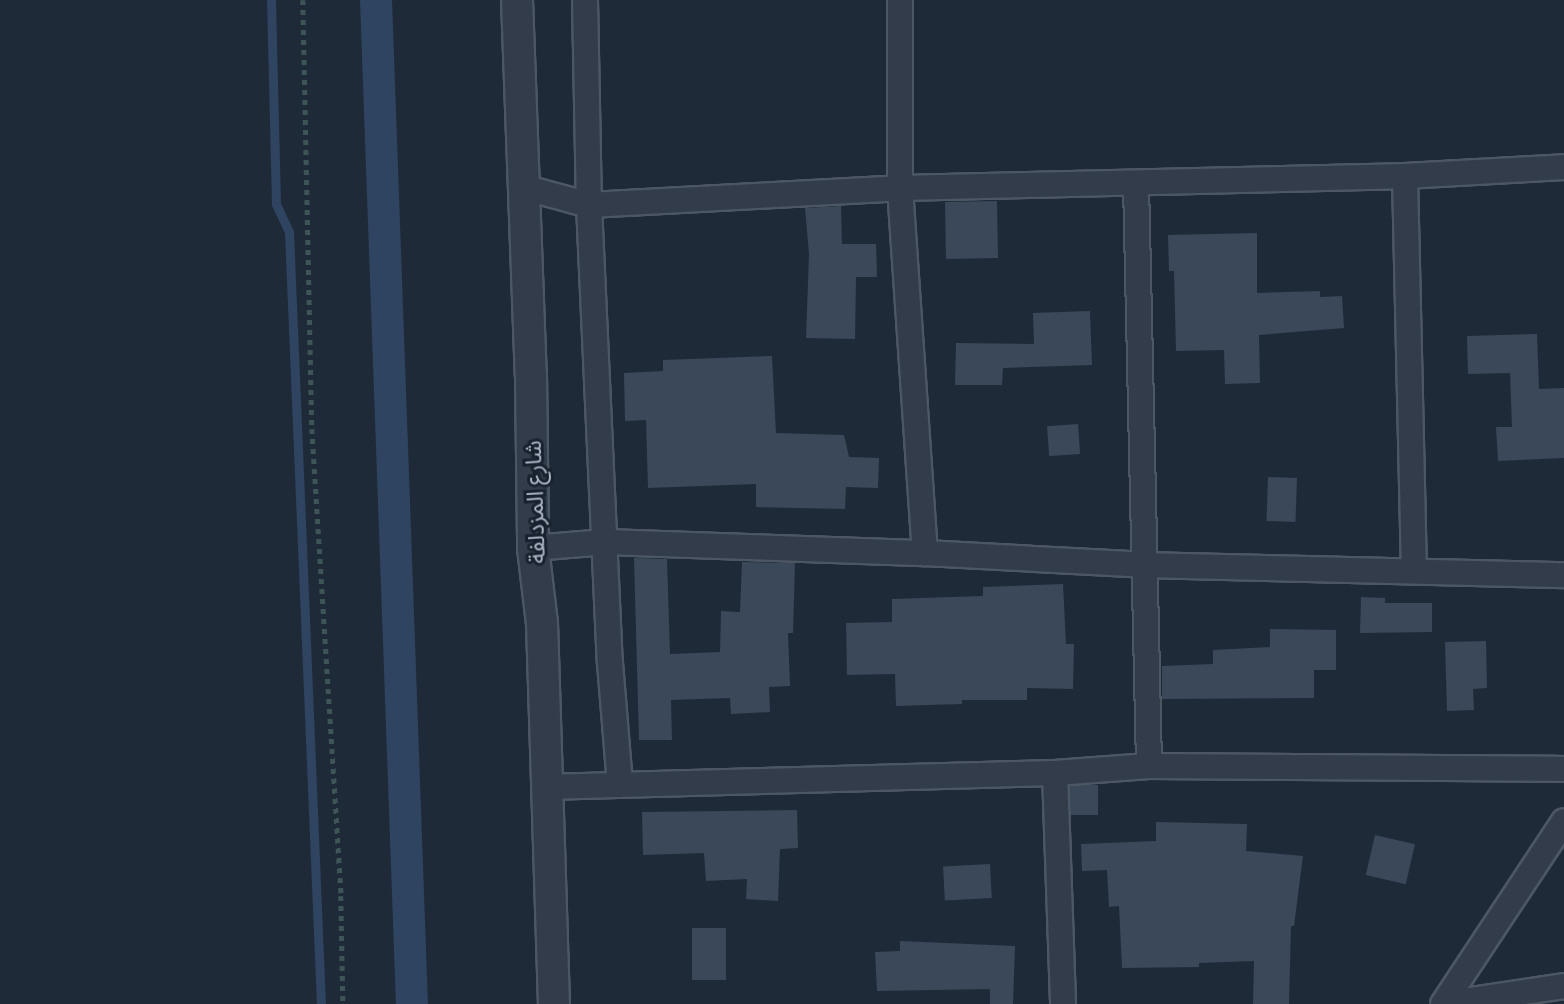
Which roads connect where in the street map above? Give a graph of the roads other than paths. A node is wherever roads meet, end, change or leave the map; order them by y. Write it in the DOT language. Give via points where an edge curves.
graph roads {
  1 [pos="517,0"];
  2 [pos="585,0"];
  3 [pos="900,0"];
  4 [pos="1564,167"];
  5 [pos="1405,176"];
  6 [pos="1136,183"];
  7 [pos="523,187"];
  8 [pos="900,188"];
  9 [pos="589,205"];
  10 [pos="606,542"];
  11 [pos="533,548"];
  12 [pos="925,553"];
  13 [pos="1144,565"];
  14 [pos="1414,570"];
  15 [pos="1564,575"];
  16 [pos="1149,766"];
  17 [pos="1564,769"];
  18 [pos="1055,773"];
  19 [pos="620,785"];
  20 [pos="545,788"];
  21 [pos="1564,821"];
  22 [pos="1564,986"];
  23 [pos="554,1004"];
  24 [pos="1063,1004"];
  25 [pos="1443,1004"];
  1 -- 7 [label="street, شارع المزدلفة"];
  2 -- 9 [label="street"];
  3 -- 8 [label="street"];
  4 -- 5 [label="street"];
  5 -- 6 [label="street"];
  5 -- 14 [label="street"];
  6 -- 8 [label="street"];
  6 -- 13 [label="street"];
  7 -- 9 [label="street"];
  7 -- 11 [label="street, شارع المزدلفة"];
  8 -- 9 [label="street"];
  8 -- 12 [label="street"];
  9 -- 10 [label="street"];
  10 -- 11 [label="street"];
  10 -- 12 [label="street"];
  10 -- 19 [label="street"];
  11 -- 20 [label="street, شارع المزدلفة" via="542,623"];
  12 -- 13 [label="street"];
  13 -- 14 [label="street"];
  13 -- 16 [label="street"];
  14 -- 15 [label="street"];
  16 -- 17 [label="street"];
  16 -- 18 [label="street"];
  18 -- 19 [label="street"];
  18 -- 24 [label="street"];
  19 -- 20 [label="street"];
  20 -- 23 [label="street, شارع المزدلفة"];
  21 -- 25 [label="street"];
  22 -- 25 [label="street"];
}
